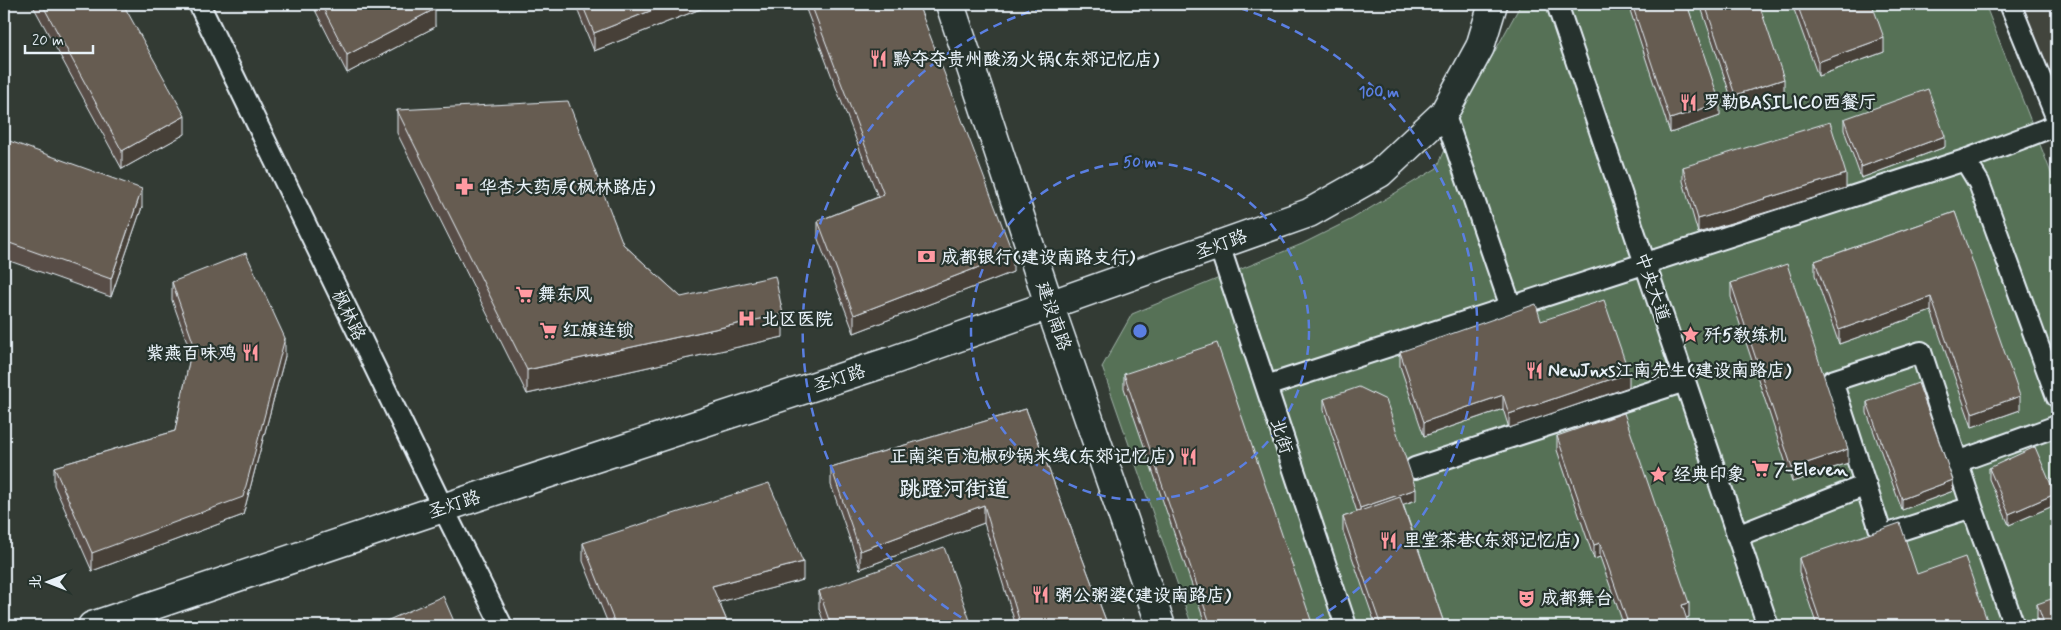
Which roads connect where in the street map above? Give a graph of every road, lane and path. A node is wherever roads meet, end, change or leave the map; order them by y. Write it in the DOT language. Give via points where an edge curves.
graph roads {
  1 [pos="199,4"];
  2 [pos="950,4"];
  3 [pos="1493,4"];
  4 [pos="1557,4"];
  5 [pos="2010,4"];
  6 [pos="1444,113"];
  7 [pos="2057,119"];
  8 [pos="2057,125"];
  9 [pos="1965,160"];
  10 [pos="1219,245"];
  11 [pos="1645,264"];
  12 [pos="1049,304"];
  13 [pos="1511,307"];
  14 [pos="1685,381"];
  15 [pos="1266,386"];
  16 [pos="2057,397"];
  17 [pos="2057,426"];
  18 [pos="1957,462"];
  19 [pos="1415,468"];
  20 [pos="1866,485"];
  21 [pos="1972,507"];
  22 [pos="443,508"];
  23 [pos="1737,536"];
  24 [pos="92,626"];
  25 [pos="502,626"];
  26 [pos="1161,626"];
  27 [pos="1346,626"];
  28 [pos="1768,626"];
  29 [pos="2014,626"];
  1 -- 22 [label="street, 枫林路"];
  2 -- 12 [label="street, 建设南路"];
  3 -- 6 [label="street, 圣灯路" via="1480,47"];
  4 -- 11 [label="street, 中央大道"];
  5 -- 7 [label="street"];
  6 -- 10 [label="street, 圣灯路" via="1380,173 1309,213"];
  6 -- 13 [label="street"];
  8 -- 9 [label="street"];
  9 -- 11 [label="street"];
  9 -- 16 [label="street" via="1978,183"];
  10 -- 12 [label="street, 圣灯路"];
  10 -- 15 [label="street, 北街"];
  11 -- 13 [label="street"];
  11 -- 14 [label="street, 中央大道"];
  12 -- 22 [label="street, 圣灯路" via="891,361"];
  12 -- 26 [label="street, 建设南路"];
  13 -- 15 [label="street"];
  14 -- 19 [label="street"];
  14 -- 23 [label="street, 中央大道"];
  15 -- 27 [label="street, 北街"];
  17 -- 18 [label="street"];
  18 -- 20 [label="street" via="1921,352 1832,381"];
  18 -- 21 [label="street"];
  20 -- 21 [label="street" via="1882,536"];
  20 -- 23 [label="street"];
  21 -- 29 [label="street"];
  22 -- 24 [label="street, 圣灯路"];
  22 -- 25 [label="street, 枫林路"];
  23 -- 28 [label="street, 中央大道"];
}
